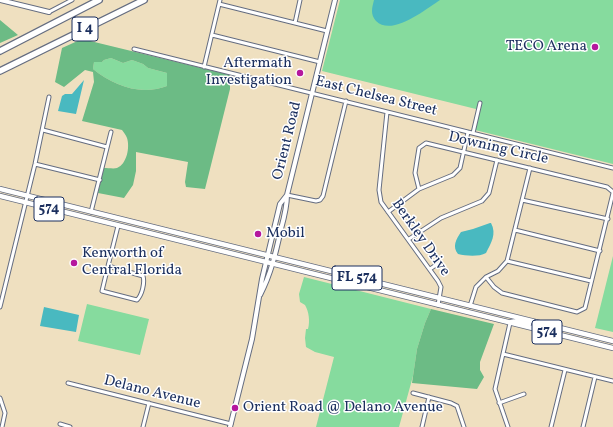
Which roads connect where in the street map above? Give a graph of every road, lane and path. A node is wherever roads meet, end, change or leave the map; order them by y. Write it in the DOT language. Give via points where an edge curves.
graph roads {
  1 [pos="0,0"];
  2 [pos="72,0"];
  3 [pos="99,0"];
  4 [pos="144,0"];
  5 [pos="220,0"];
  6 [pos="300,0"];
  7 [pos="335,0"];
  8 [pos="219,4"];
  9 [pos="49,12"];
  10 [pos="295,23"];
  11 [pos="328,31"];
  12 [pos="212,35"];
  13 [pos="134,49"];
  14 [pos="0,51"];
  15 [pos="27,57"];
  16 [pos="320,62"];
  17 [pos="204,66"];
  18 [pos="0,70"];
  19 [pos="0,75"];
  20 [pos="312,93"];
  21 [pos="49,97"];
  22 [pos="346,102"];
  23 [pos="480,103"];
  24 [pos="387,112"];
  25 [pos="42,130"];
  26 [pos="111,132"];
  27 [pos="468,132"];
  28 [pos="473,133"];
  29 [pos="107,147"];
  30 [pos="464,152"];
  31 [pos="497,160"];
  32 [pos="36,164"];
  33 [pos="530,168"];
  34 [pos="613,168"];
  35 [pos="100,180"];
  36 [pos="0,189"];
  37 [pos="419,189"];
  38 [pos="613,192"];
  39 [pos="287,195"];
  40 [pos="0,196"];
  41 [pos="27,197"];
  42 [pos="522,200"];
  43 [pos="26,204"];
  44 [pos="388,212"];
  45 [pos="93,213"];
  46 [pos="108,216"];
  47 [pos="608,219"];
  48 [pos="98,221"];
  49 [pos="118,226"];
  50 [pos="515,230"];
  51 [pos="409,239"];
  52 [pos="600,251"];
  53 [pos="268,255"];
  54 [pos="275,257"];
  55 [pos="507,261"];
  56 [pos="266,262"];
  57 [pos="439,262"];
  58 [pos="273,264"];
  59 [pos="108,266"];
  60 [pos="430,269"];
  61 [pos="486,277"];
  62 [pos="591,282"];
  63 [pos="0,289"];
  64 [pos="4,290"];
  65 [pos="260,295"];
  66 [pos="440,299"];
  67 [pos="438,305"];
  68 [pos="470,306"];
  69 [pos="0,307"];
  70 [pos="504,314"];
  71 [pos="510,323"];
  72 [pos="550,325"];
  73 [pos="613,341"];
  74 [pos="613,348"];
  75 [pos="503,354"];
  76 [pos="565,370"];
  77 [pos="595,376"];
  78 [pos="613,381"];
  79 [pos="68,383"];
  80 [pos="413,393"];
  81 [pos="524,394"];
  82 [pos="429,397"];
  83 [pos="0,398"];
  84 [pos="149,403"];
  85 [pos="499,403"];
  86 [pos="60,424"];
  87 [pos="230,425"];
  88 [pos="2,427"];
  89 [pos="70,427"];
  90 [pos="143,427"];
  91 [pos="422,427"];
  92 [pos="464,427"];
  93 [pos="508,427"];
  94 [pos="551,427"];
  95 [pos="583,427"];
  1 -- 9 [label="street"];
  2 -- 9 [label="street"];
  3 -- 14 [label="highway, I 4"];
  4 -- 15 [label="highway, I 4"];
  5 -- 8 [label="street"];
  6 -- 10 [label="street"];
  7 -- 11 [label="street, Orient Road"];
  8 -- 10 [label="street"];
  8 -- 12 [label="street"];
  10 -- 11 [label="street"];
  11 -- 16 [label="street, Orient Road"];
  12 -- 16 [label="street"];
  12 -- 17 [label="street"];
  13 -- 17 [label="street, East Chelsea Street"];
  15 -- 18 [label="highway, I 4"];
  15 -- 19 [label="highway"];
  16 -- 20 [label="street, Orient Road"];
  17 -- 20 [label="street, East Chelsea Street"];
  20 -- 22 [label="street, East Chelsea Street"];
  20 -- 39 [label="street, Orient Road"];
  21 -- 25 [label="street"];
  22 -- 24 [label="street, East Chelsea Street"];
  22 -- 39 [label="street" via="323,196 316,201"];
  23 -- 28 [label="street"];
  24 -- 27 [label="street, East Chelsea Street"];
  24 -- 44 [label="street, Berkley Drive" via="379,190 381,202"];
  25 -- 29 [label="street"];
  25 -- 32 [label="street"];
  26 -- 29 [label="street"];
  27 -- 28 [label="street, East Chelsea Street"];
  27 -- 30 [label="street"];
  28 -- 34 [label="street, East Chelsea Street"];
  29 -- 35 [label="street"];
  30 -- 31 [label="street, Downing Circle"];
  30 -- 37 [label="street" via="460,168 453,175"];
  30 -- 37 [label="street, Downing Circle" via="426,143 419,148 415,173"];
  31 -- 33 [label="street, Downing Circle"];
  31 -- 51 [label="street" via="489,193 482,201 441,218"];
  32 -- 35 [label="street"];
  32 -- 41 [label="street"];
  33 -- 38 [label="street, Downing Circle" via="607,187"];
  33 -- 42 [label="street"];
  35 -- 45 [label="street"];
  36 -- 41 [label="main road, FL 574"];
  37 -- 44 [label="street"];
  38 -- 47 [label="street, Downing Circle"];
  39 -- 53 [label="street, Orient Road" via="280,204"];
  39 -- 54 [label="street, Orient Road"];
  40 -- 43 [label="main road, 574"];
  41 -- 43 [label="street"];
  41 -- 45 [label="main road, FL 574"];
  42 -- 47 [label="street"];
  42 -- 50 [label="street"];
  43 -- 48 [label="main road, 574"];
  43 -- 64 [label="street"];
  44 -- 51 [label="street, Berkley Drive"];
  45 -- 46 [label="main road, FL 574"];
  45 -- 48 [label="main road"];
  46 -- 48 [label="main road"];
  46 -- 53 [label="main road, FL 574"];
  47 -- 52 [label="street, Downing Circle"];
  48 -- 49 [label="main road, 574"];
  49 -- 56 [label="main road, 574"];
  49 -- 59 [label="street"];
  50 -- 52 [label="street"];
  50 -- 55 [label="street"];
  51 -- 60 [label="street, Berkley Drive"];
  52 -- 62 [label="street, Downing Circle"];
  53 -- 54 [label="main road, FL 574"];
  53 -- 56 [label="street, Orient Road"];
  54 -- 58 [label="street, Orient Road"];
  54 -- 66 [label="main road, FL 574"];
  55 -- 61 [label="street" via="498,271"];
  55 -- 62 [label="street"];
  56 -- 58 [label="main road, 574"];
  56 -- 65 [label="street, Orient Road"];
  57 -- 60 [label="street"];
  58 -- 65 [label="street, Orient Road"];
  58 -- 67 [label="main road, 574"];
  59 -- 59 [label="street" via="102,292 137,300 140,297 143,276"];
  60 -- 66 [label="street, Berkley Drive" via="441,287"];
  61 -- 62 [label="street, Downing Circle" via="494,288 502,293 577,312 585,308"];
  61 -- 68 [label="street" via="476,287"];
  63 -- 64 [label="street"];
  64 -- 69 [label="street"];
  65 -- 87 [label="street, Orient Road" via="252,339"];
  66 -- 67 [label="street, Berkley Drive"];
  66 -- 68 [label="main road, FL 574"];
  67 -- 71 [label="main road, 574"];
  68 -- 70 [label="main road, FL 574"];
  70 -- 71 [label="main road"];
  70 -- 72 [label="main road, FL 574"];
  71 -- 72 [label="main road" via="517,321 545,327"];
  71 -- 74 [label="main road, 574"];
  71 -- 75 [label="street"];
  72 -- 73 [label="main road, FL 574"];
  75 -- 76 [label="street"];
  75 -- 85 [label="street" via="495,389"];
  76 -- 77 [label="street"];
  76 -- 94 [label="street"];
  77 -- 78 [label="street"];
  77 -- 95 [label="street"];
  79 -- 84 [label="street, Delano Avenue"];
  80 -- 82 [label="street"];
  81 -- 85 [label="street"];
  82 -- 91 [label="street"];
  82 -- 92 [label="street" via="457,406"];
  83 -- 88 [label="street" via="5,413"];
  84 -- 87 [label="street, Delano Avenue"];
  84 -- 90 [label="street"];
  85 -- 93 [label="street"];
  86 -- 89 [label="street"];
}
